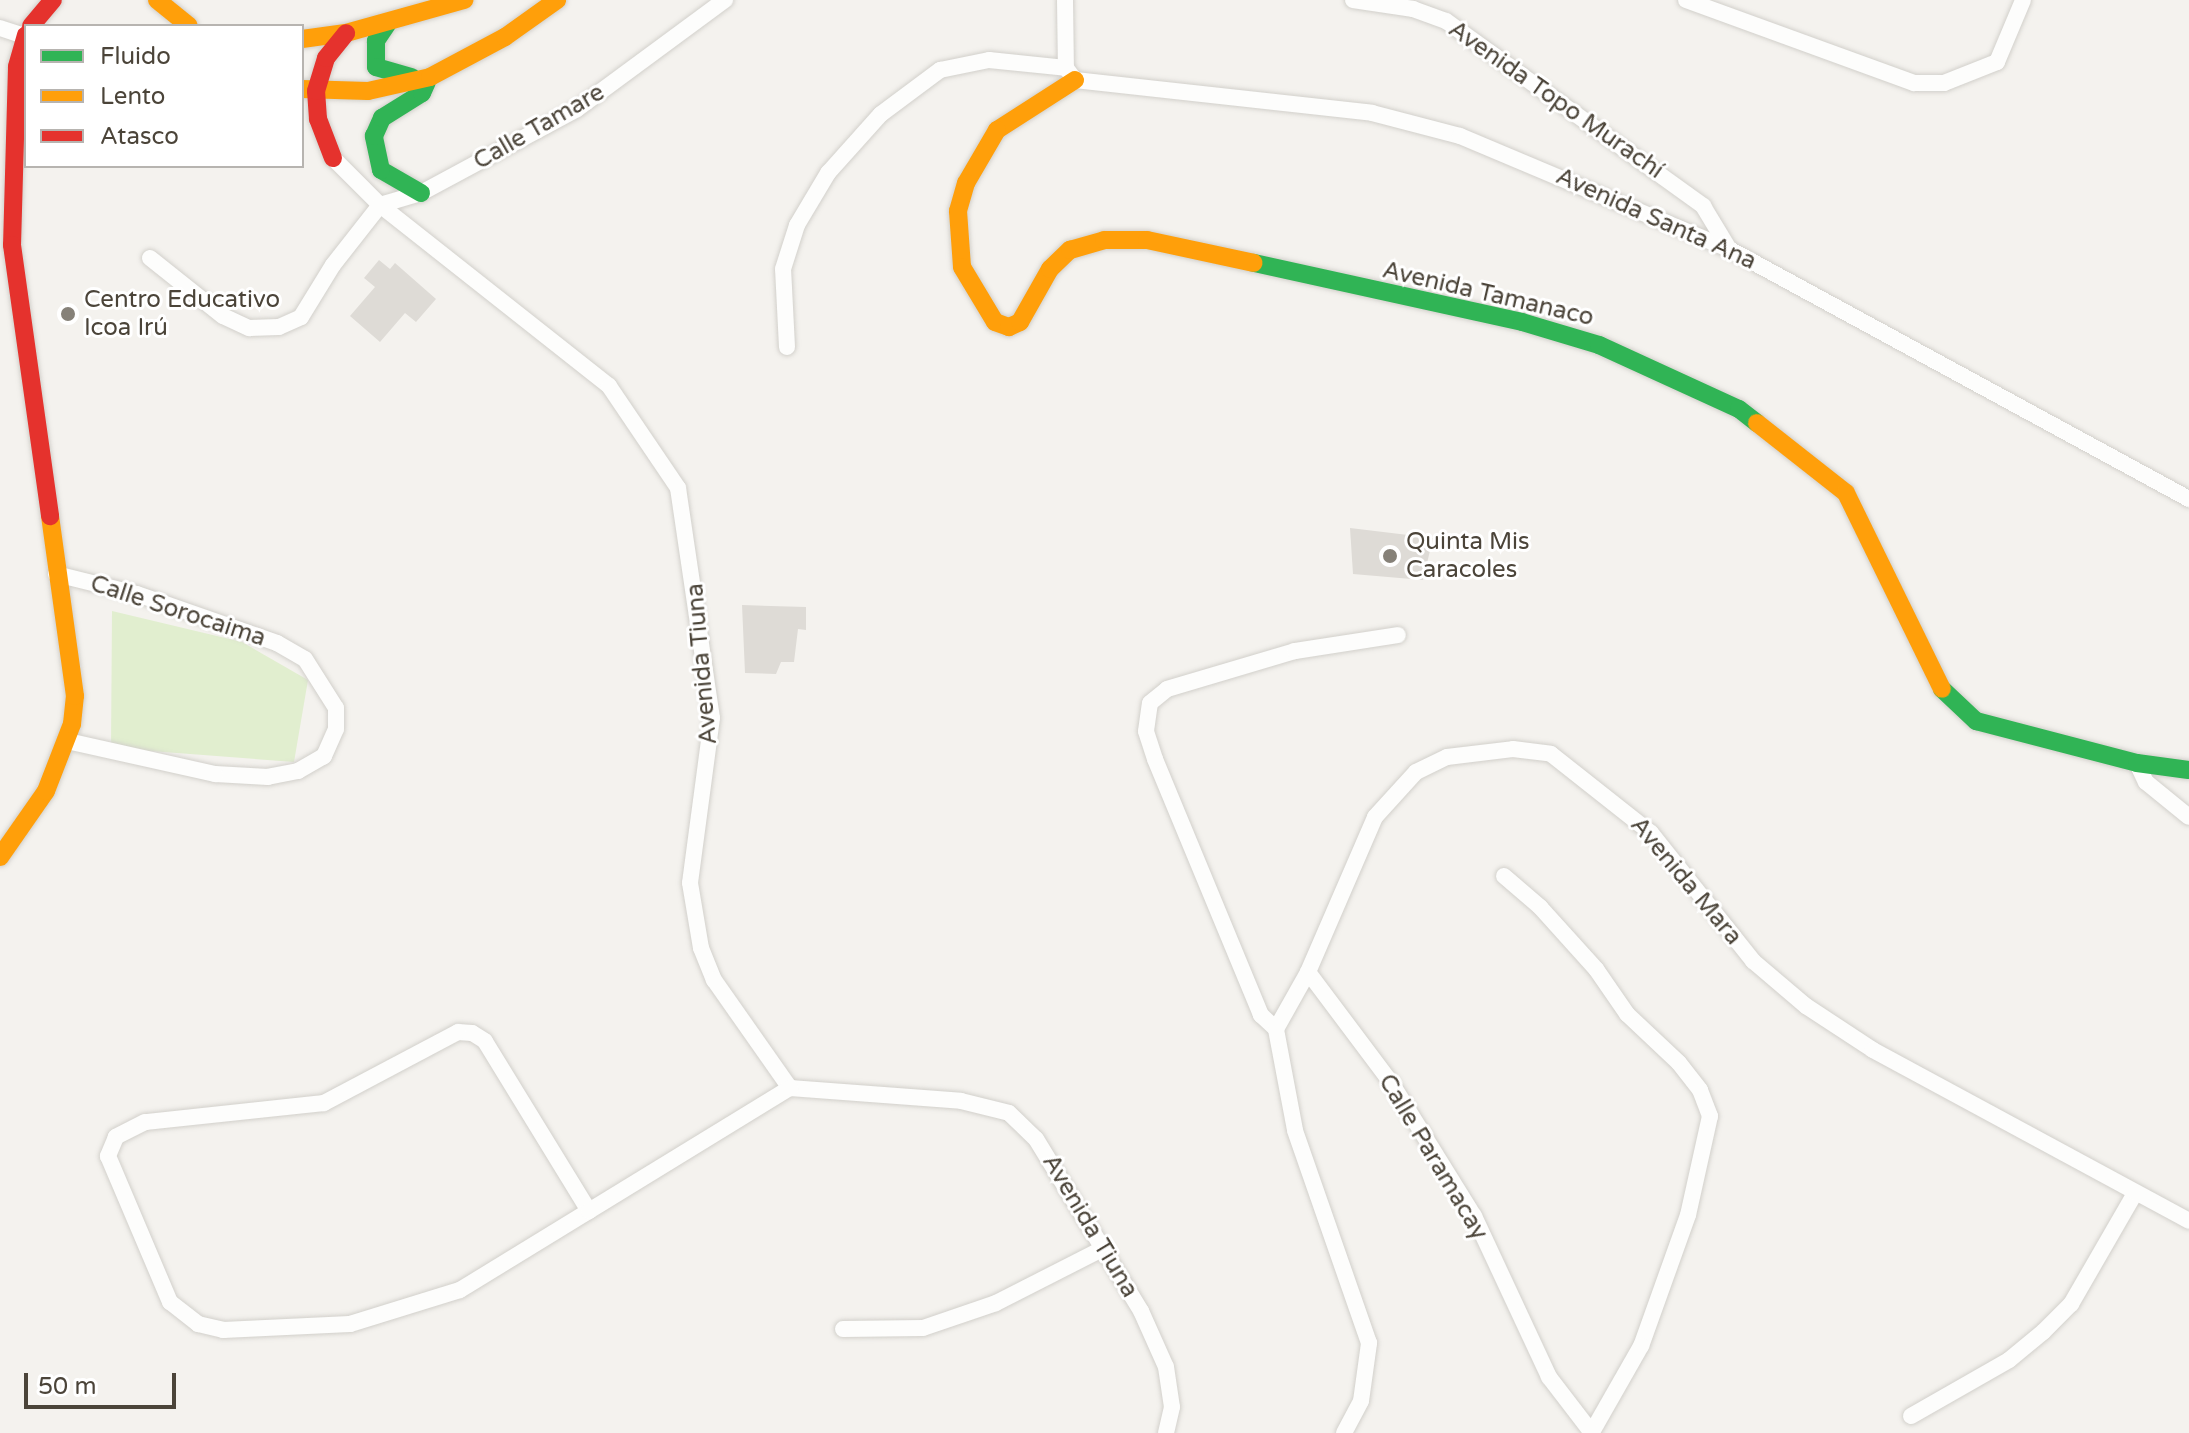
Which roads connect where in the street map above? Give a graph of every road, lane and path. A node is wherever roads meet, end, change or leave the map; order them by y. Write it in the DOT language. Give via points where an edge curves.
graph roads {
  1 [pos="53,0"];
  2 [pos="157,0"];
  3 [pos="464,0"];
  4 [pos="557,0"];
  5 [pos="725,0"];
  6 [pos="1065,0"];
  7 [pos="1353,0"];
  8 [pos="1686,0"];
  9 [pos="2023,0"];
  10 [pos="388,23"];
  11 [pos="33,24"];
  12 [pos="187,24"];
  13 [pos="0,28"];
  14 [pos="346,33"];
  15 [pos="24,35"];
  16 [pos="304,39"];
  17 [pos="24,49"];
  18 [pos="1071,74"];
  19 [pos="430,77"];
  20 [pos="309,90"];
  21 [pos="304,134"];
  22 [pos="333,158"];
  23 [pos="421,193"];
  24 [pos="380,205"];
  25 [pos="1729,249"];
  26 [pos="150,258"];
  27 [pos="787,347"];
  28 [pos="2189,499"];
  29 [pos="56,574"];
  30 [pos="1398,635"];
  31 [pos="67,741"];
  32 [pos="2137,763"];
  33 [pos="2189,770"];
  34 [pos="2189,817"];
  35 [pos="8,830"];
  36 [pos="0,857"];
  37 [pos="1504,876"];
  38 [pos="1308,972"];
  39 [pos="1276,1029"];
  40 [pos="790,1088"];
  41 [pos="2134,1195"];
  42 [pos="589,1211"];
  43 [pos="2189,1221"];
  44 [pos="1102,1249"];
  45 [pos="843,1329"];
  46 [pos="1911,1416"];
  47 [pos="1166,1433"];
  48 [pos="1344,1433"];
  49 [pos="1592,1433"];
  1 -- 11 [label="street"];
  2 -- 12 [label="street"];
  3 -- 10 [label="street"];
  4 -- 19 [label="street" via="505,37"];
  5 -- 23 [label="street, Calle Tamare" via="577,109"];
  6 -- 18 [label="street"];
  7 -- 25 [label="street, Avenida Topo Murachí" via="1413,9 1446,21 1703,206"];
  8 -- 9 [label="street" via="1914,83 1944,83 1997,62"];
  10 -- 14 [label="street"];
  10 -- 19 [label="street" via="376,41 376,67 402,77"];
  13 -- 15 [label="street"];
  14 -- 16 [label="street"];
  14 -- 20 [label="street"];
  17 -- 29 [label="street" via="14,113 12,245"];
  18 -- 25 [label="street, Avenida Santa Ana" via="1372,113 1460,136"];
  18 -- 27 [label="street, Avenida Santa Ana" via="989,60 940,70 881,114 828,173 797,225 783,269"];
  18 -- 32 [label="street, Avenida Tamanaco" via="997,130 966,183 958,211 962,267 995,322 1009,327 1020,322 1050,269 1070,250 1104,240 1147,240 1522,322 1599,345 1739,409 1846,493 1916,644 1945,694 1976,721"];
  19 -- 20 [label="street" via="368,91"];
  19 -- 23 [label="street" via="422,93 382,118 374,136 381,170"];
  20 -- 22 [label="street"];
  21 -- 22 [label="street"];
  22 -- 24 [label="street, Avenida Tiuna"];
  23 -- 24 [label="street, Calle Tamare"];
  24 -- 26 [label="street" via="301,317 279,327 249,328 223,316"];
  24 -- 40 [label="street, Avenida Tiuna" via="609,386 678,488 712,718 711,758 693,831 694,917 714,980"];
  25 -- 28 [label="street, Avenida Santa Ana"];
  29 -- 31 [label="street" via="75,696"];
  29 -- 31 [label="street, Calle Sorocaima" via="137,594 277,643 305,659 336,708 336,729 324,756 298,771 268,777 215,774"];
  30 -- 39 [label="street" via="1295,651 1167,689 1150,703 1146,731 1155,759 1261,1015"];
  31 -- 35 [label="street" via="46,791"];
  32 -- 33 [label="street, Avenida Tamanaco"];
  32 -- 34 [label="street" via="2146,782"];
  35 -- 36 [label="street"];
  37 -- 49 [label="street" via="1540,907 1596,969 1627,1014 1679,1063 1700,1090 1710,1116 1688,1215 1641,1346"];
  38 -- 39 [label="street, Avenida Mara"];
  38 -- 41 [label="street, Avenida Mara" via="1375,817 1416,772 1479,751 1551,754 1651,833 1753,961 1806,1006 1873,1050"];
  38 -- 49 [label="street, Calle Paramacay" via="1392,1084 1474,1216 1549,1377"];
  39 -- 48 [label="street" via="1295,1130 1369,1343 1361,1401"];
  40 -- 42 [label="street"];
  40 -- 44 [label="street, Avenida Tiuna" via="886,1091 1009,1113 1036,1139"];
  41 -- 43 [label="street, Avenida Mara"];
  41 -- 46 [label="street" via="2071,1304 2043,1332 2009,1360"];
  42 -- 42 [label="street" via="460,1290 350,1324 223,1330 198,1324 170,1302 108,1156 116,1137 145,1122 324,1103 458,1032 472,1033 485,1041"];
  44 -- 45 [label="street" via="996,1303 923,1328"];
  44 -- 47 [label="street, Avenida Tiuna" via="1141,1311 1166,1367 1172,1407"];
}
